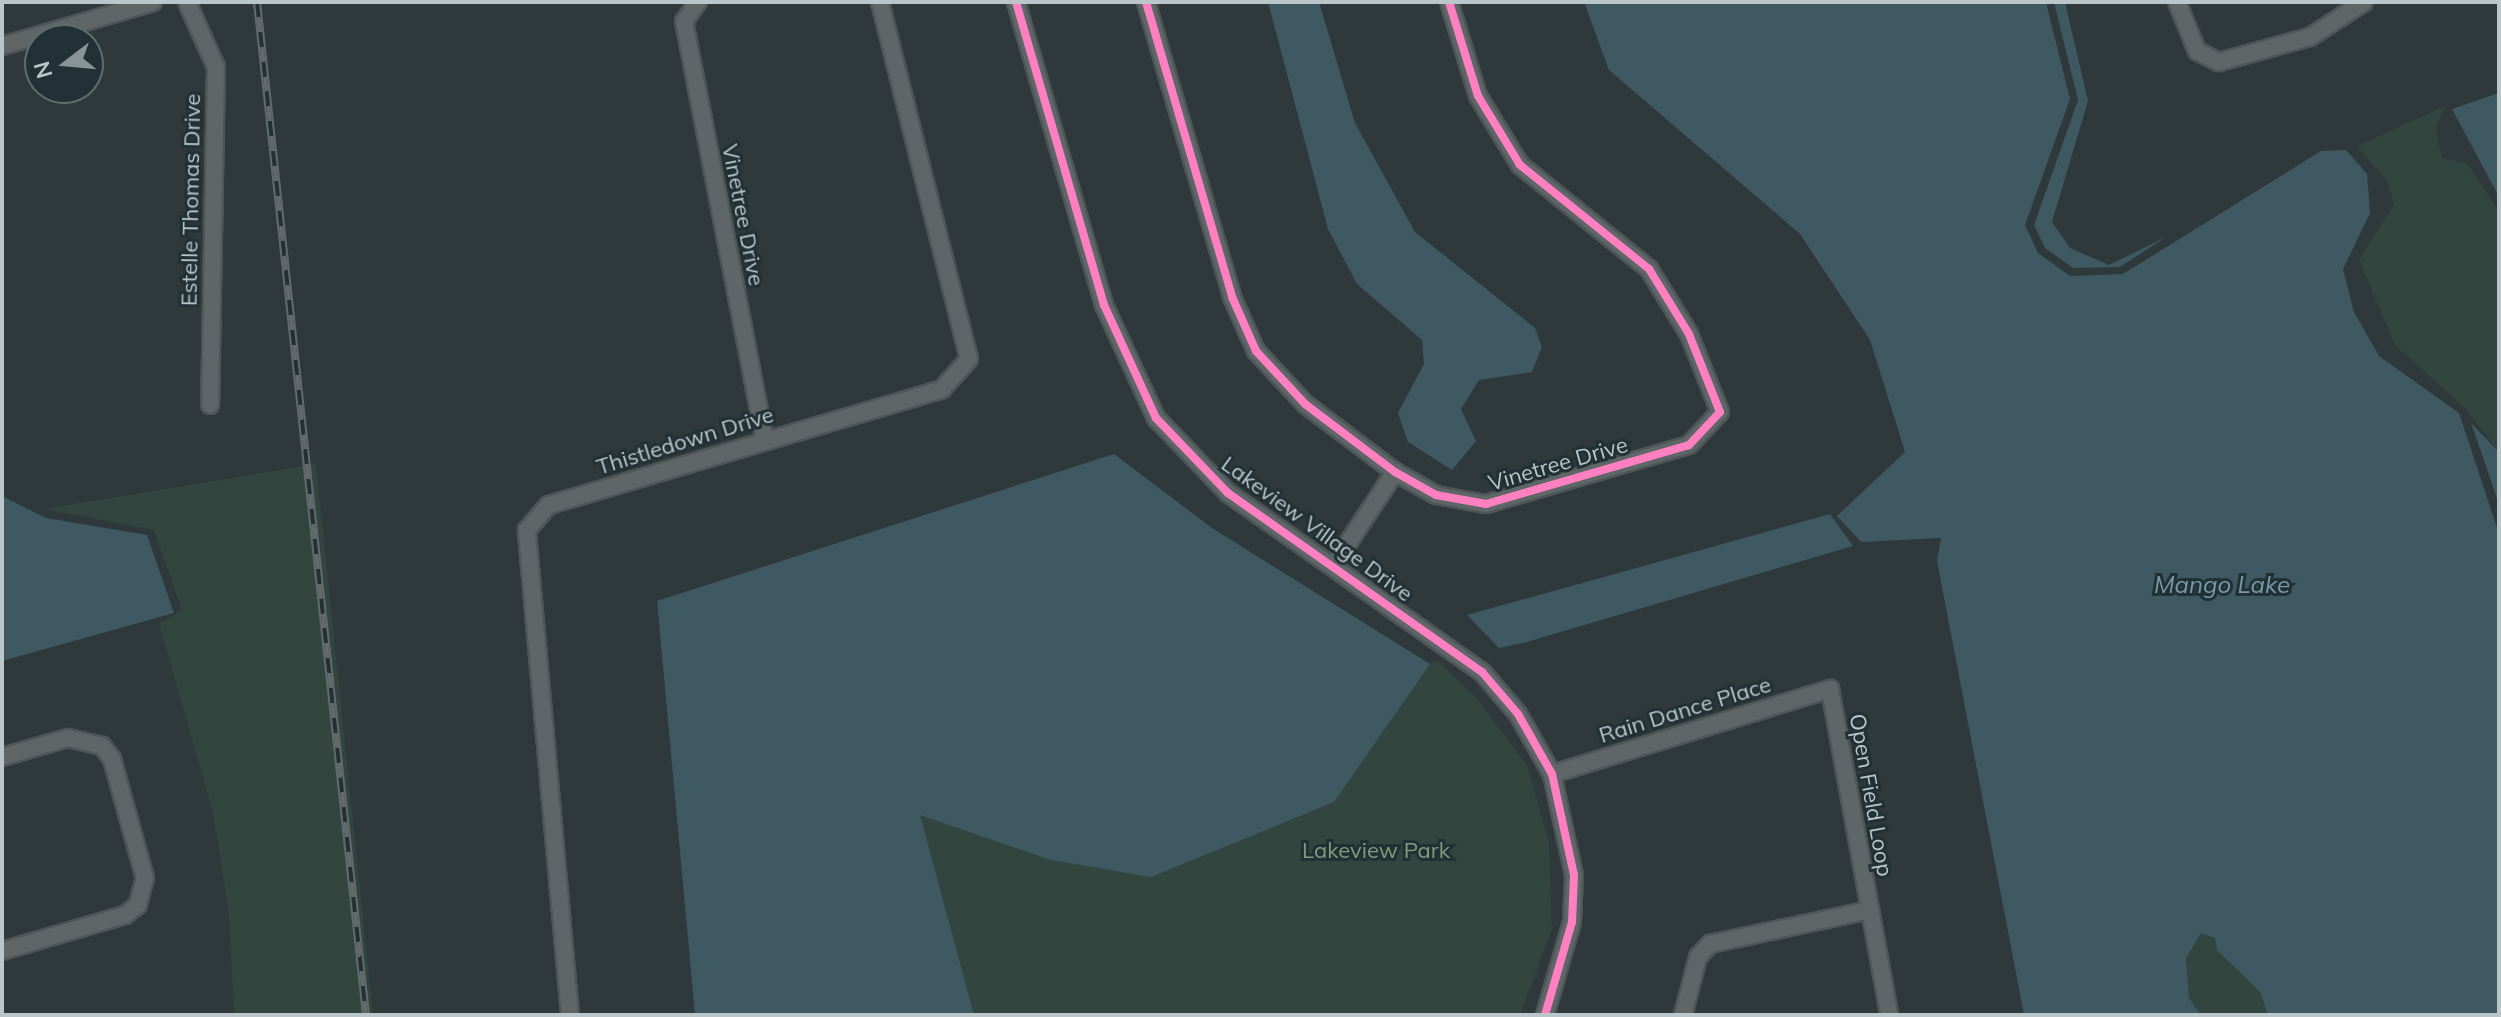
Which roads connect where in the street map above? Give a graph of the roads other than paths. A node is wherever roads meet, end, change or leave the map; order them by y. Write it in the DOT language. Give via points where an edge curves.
graph roads {
  1 [pos="153,2"];
  2 [pos="187,2"];
  3 [pos="698,2"];
  4 [pos="880,2"];
  5 [pos="1016,2"];
  6 [pos="1146,2"];
  7 [pos="1449,2"];
  8 [pos="2177,2"];
  9 [pos="2364,2"];
  10 [pos="2,46"];
  11 [pos="210,405"];
  12 [pos="765,440"];
  13 [pos="1395,472"];
  14 [pos="1333,566"];
  15 [pos="1830,689"];
  16 [pos="2,757"];
  17 [pos="1552,774"];
  18 [pos="1870,910"];
  19 [pos="2,951"];
  20 [pos="570,1015"];
  21 [pos="1545,1015"];
  22 [pos="1683,1015"];
  23 [pos="1889,1015"];
  1 -- 10 [label="street"];
  2 -- 11 [label="street, Estelle Thomas Drive" via="216,67"];
  3 -- 12 [label="street, Vinetree Drive" via="684,21"];
  4 -- 12 [label="street, Thistledown Drive" via="969,359 942,389"];
  5 -- 14 [label="street, Lakeview Village Drive" via="1104,305 1156,418 1228,493"];
  6 -- 13 [label="street, Vinetree Drive" via="1232,297 1256,351 1305,404"];
  7 -- 13 [label="street, Vinetree Drive" via="1478,96 1520,165 1649,269 1689,334 1720,412 1689,445 1486,504 1436,495"];
  8 -- 9 [label="street" via="2197,51 2219,62 2310,37"];
  12 -- 20 [label="street, Thistledown Drive" via="549,505 527,530"];
  13 -- 14 [label="street"];
  14 -- 17 [label="street, Lakeview Village Drive" via="1482,672 1518,714"];
  15 -- 17 [label="street, Rain Dance Place"];
  15 -- 18 [label="street, Open Field Loop"];
  16 -- 19 [label="street" via="68,738 102,746 112,759 145,878 138,905 125,915"];
  17 -- 21 [label="street, Lakeview Village Drive" via="1574,875 1572,922"];
  18 -- 22 [label="street, Open Field Loop" via="1710,944 1698,957"];
  18 -- 23 [label="street, Open Field Loop"];
}
